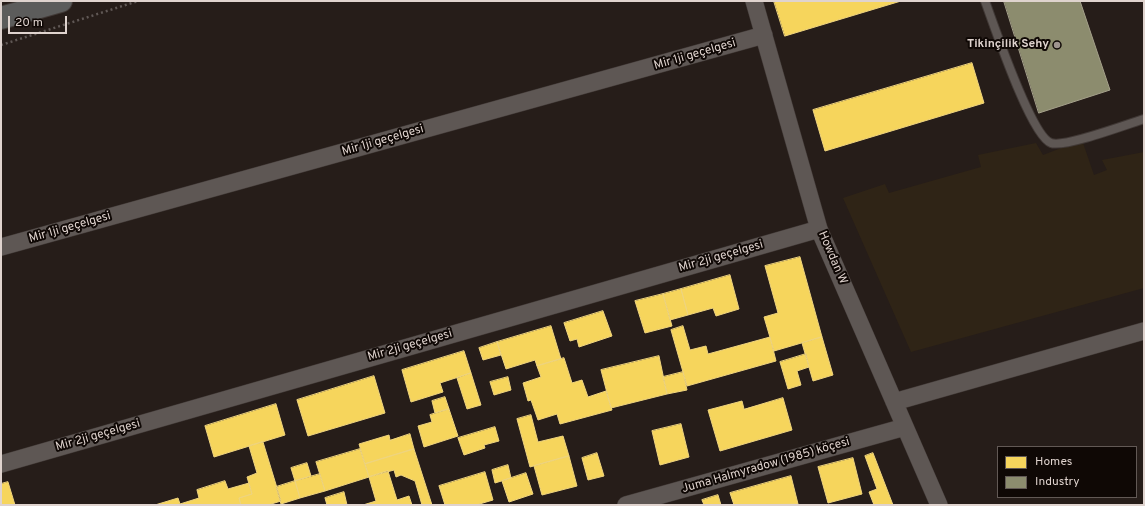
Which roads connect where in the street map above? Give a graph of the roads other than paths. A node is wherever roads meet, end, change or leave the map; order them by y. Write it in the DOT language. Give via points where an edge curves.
graph roads {
  1 [pos="61,1"];
  2 [pos="754,1"];
  3 [pos="986,1"];
  4 [pos="1,18"];
  5 [pos="764,35"];
  6 [pos="1144,119"];
  7 [pos="819,229"];
  8 [pos="1,247"];
  9 [pos="1144,331"];
  10 [pos="894,402"];
  11 [pos="906,427"];
  12 [pos="1,464"];
  13 [pos="626,505"];
  14 [pos="939,505"];
  1 -- 4 [label="main road"];
  2 -- 5 [label="street, Howdan W"];
  3 -- 6 [label="lane" via="1032,121 1047,141 1057,144"];
  5 -- 7 [label="street, Howdan W"];
  5 -- 8 [label="street, Mir 1ji geçelgesi"];
  7 -- 10 [label="street, Howdan W"];
  7 -- 12 [label="street, Mir 2ji geçelgesi"];
  9 -- 10 [label="street"];
  10 -- 11 [label="street, Howdan W"];
  11 -- 13 [label="street, Juma Halmyradow (1985) köçesi"];
  11 -- 14 [label="street, Howdan W"];
}
